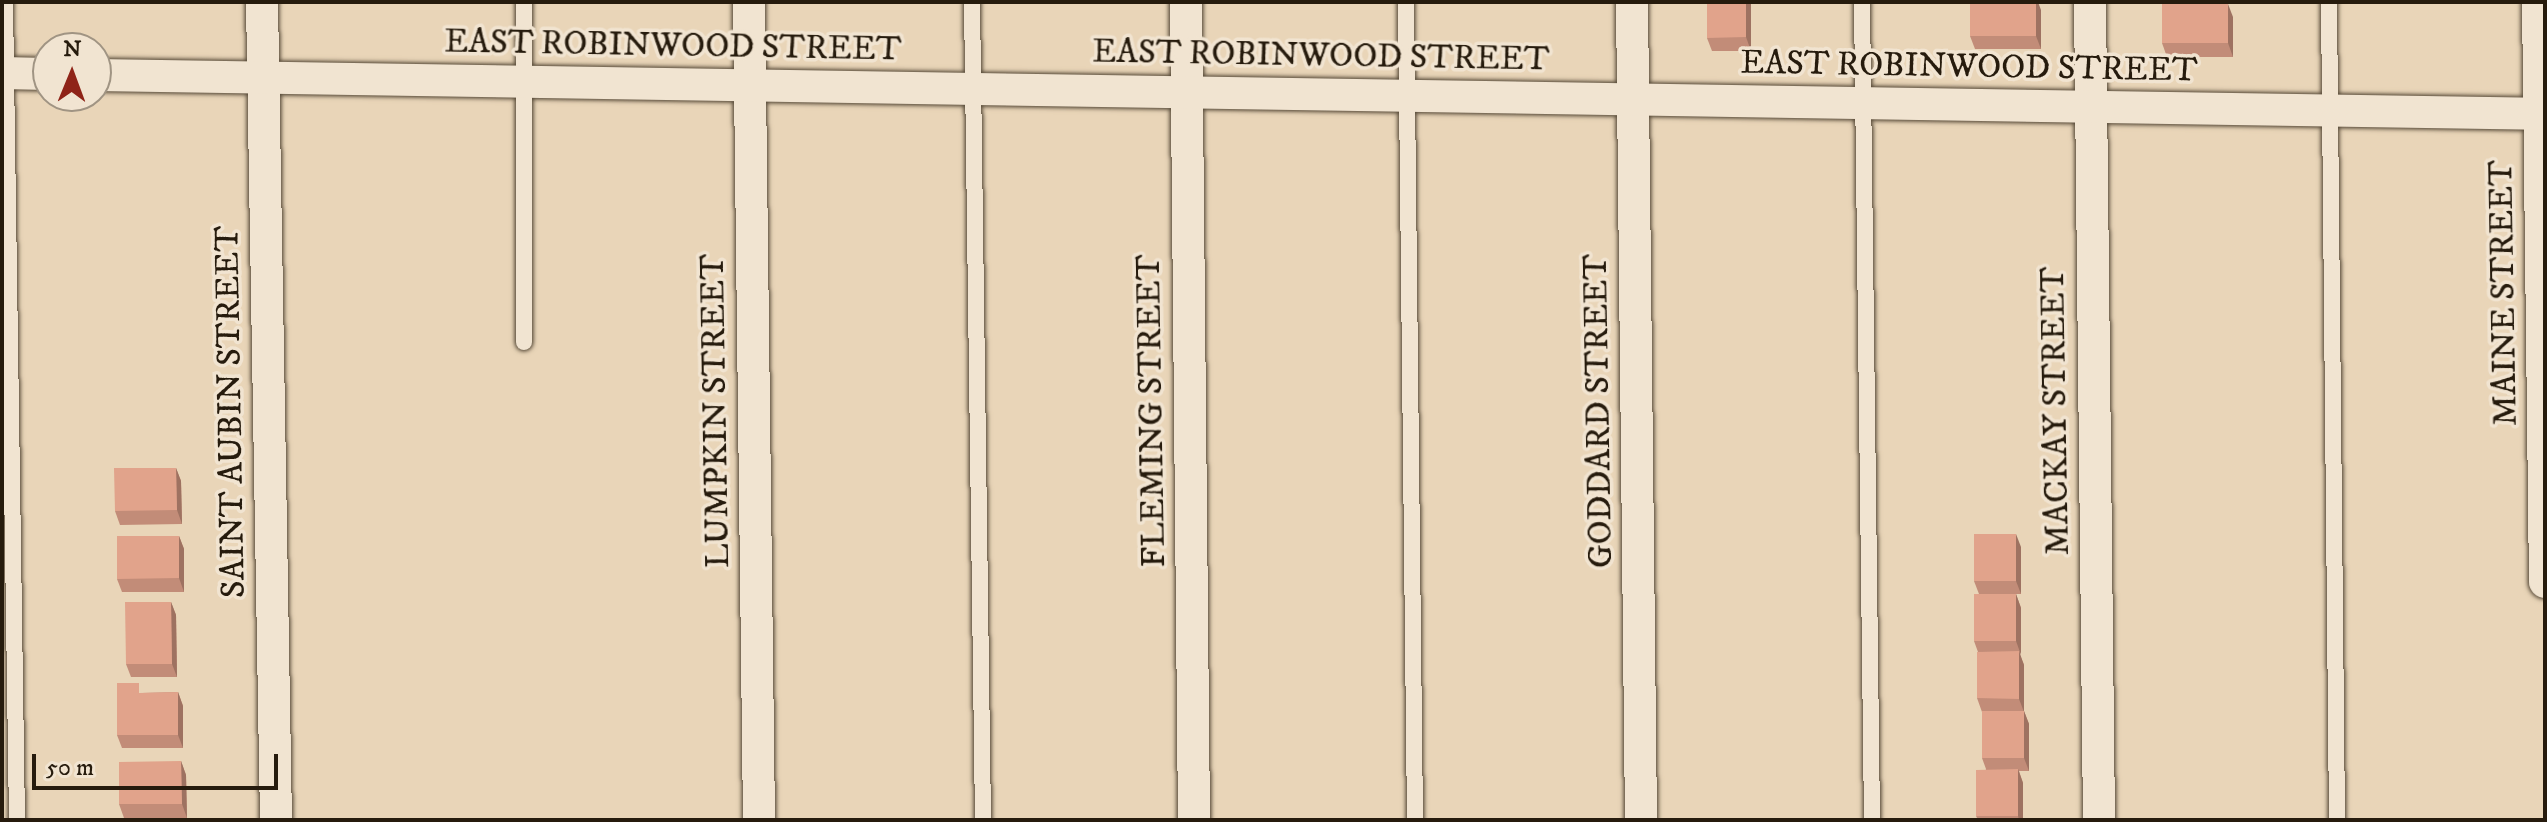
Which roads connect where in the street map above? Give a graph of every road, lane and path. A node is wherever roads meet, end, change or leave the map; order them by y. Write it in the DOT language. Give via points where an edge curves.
graph roads {
  1 [pos="5,2"];
  2 [pos="262,2"];
  3 [pos="524,2"];
  4 [pos="749,2"];
  5 [pos="972,2"];
  6 [pos="1186,2"];
  7 [pos="1406,2"];
  8 [pos="1632,2"];
  9 [pos="1862,2"];
  10 [pos="2090,2"];
  11 [pos="2329,2"];
  12 [pos="2538,2"];
  13 [pos="4,73"];
  14 [pos="32,74"];
  15 [pos="112,75"];
  16 [pos="263,77"];
  17 [pos="525,81"];
  18 [pos="750,85"];
  19 [pos="972,89"];
  20 [pos="1186,92"];
  21 [pos="1407,95"];
  22 [pos="1633,99"];
  23 [pos="1863,103"];
  24 [pos="2091,107"];
  25 [pos="2330,111"];
  26 [pos="2542,114"];
  27 [pos="524,342"];
  28 [pos="2545,582"];
  29 [pos="17,820"];
  30 [pos="276,820"];
  31 [pos="759,820"];
  32 [pos="983,820"];
  33 [pos="1194,820"];
  34 [pos="1415,820"];
  35 [pos="1641,820"];
  36 [pos="1872,820"];
  37 [pos="2099,820"];
  38 [pos="2337,820"];
  1 -- 13 [label="lane"];
  2 -- 16 [label="street, SAINT AUBIN STREET"];
  3 -- 17 [label="lane"];
  4 -- 18 [label="street, LUMPKIN STREET"];
  5 -- 19 [label="lane"];
  6 -- 20 [label="street, FLEMING STREET"];
  7 -- 21 [label="lane"];
  8 -- 22 [label="street, GODDARD STREET"];
  9 -- 23 [label="lane"];
  10 -- 24 [label="street, MACKAY STREET"];
  11 -- 25 [label="lane"];
  12 -- 26 [label="street, MAINE STREET"];
  13 -- 14 [label="street"];
  13 -- 29 [label="lane"];
  15 -- 16 [label="street, EAST ROBINWOOD STREET"];
  16 -- 17 [label="street, EAST ROBINWOOD STREET"];
  16 -- 30 [label="street, SAINT AUBIN STREET"];
  17 -- 18 [label="street, EAST ROBINWOOD STREET"];
  17 -- 27 [label="lane"];
  18 -- 19 [label="street, EAST ROBINWOOD STREET"];
  18 -- 31 [label="street, LUMPKIN STREET"];
  19 -- 20 [label="street, EAST ROBINWOOD STREET"];
  19 -- 32 [label="lane"];
  20 -- 21 [label="street, EAST ROBINWOOD STREET"];
  20 -- 33 [label="street, FLEMING STREET"];
  21 -- 22 [label="street, EAST ROBINWOOD STREET"];
  21 -- 34 [label="lane"];
  22 -- 23 [label="street, EAST ROBINWOOD STREET"];
  22 -- 35 [label="street, GODDARD STREET"];
  23 -- 24 [label="street, EAST ROBINWOOD STREET"];
  23 -- 36 [label="lane"];
  24 -- 25 [label="street, EAST ROBINWOOD STREET"];
  24 -- 37 [label="street, MACKAY STREET"];
  25 -- 26 [label="street, EAST ROBINWOOD STREET"];
  25 -- 38 [label="lane"];
  26 -- 28 [label="street, MAINE STREET"];
}
